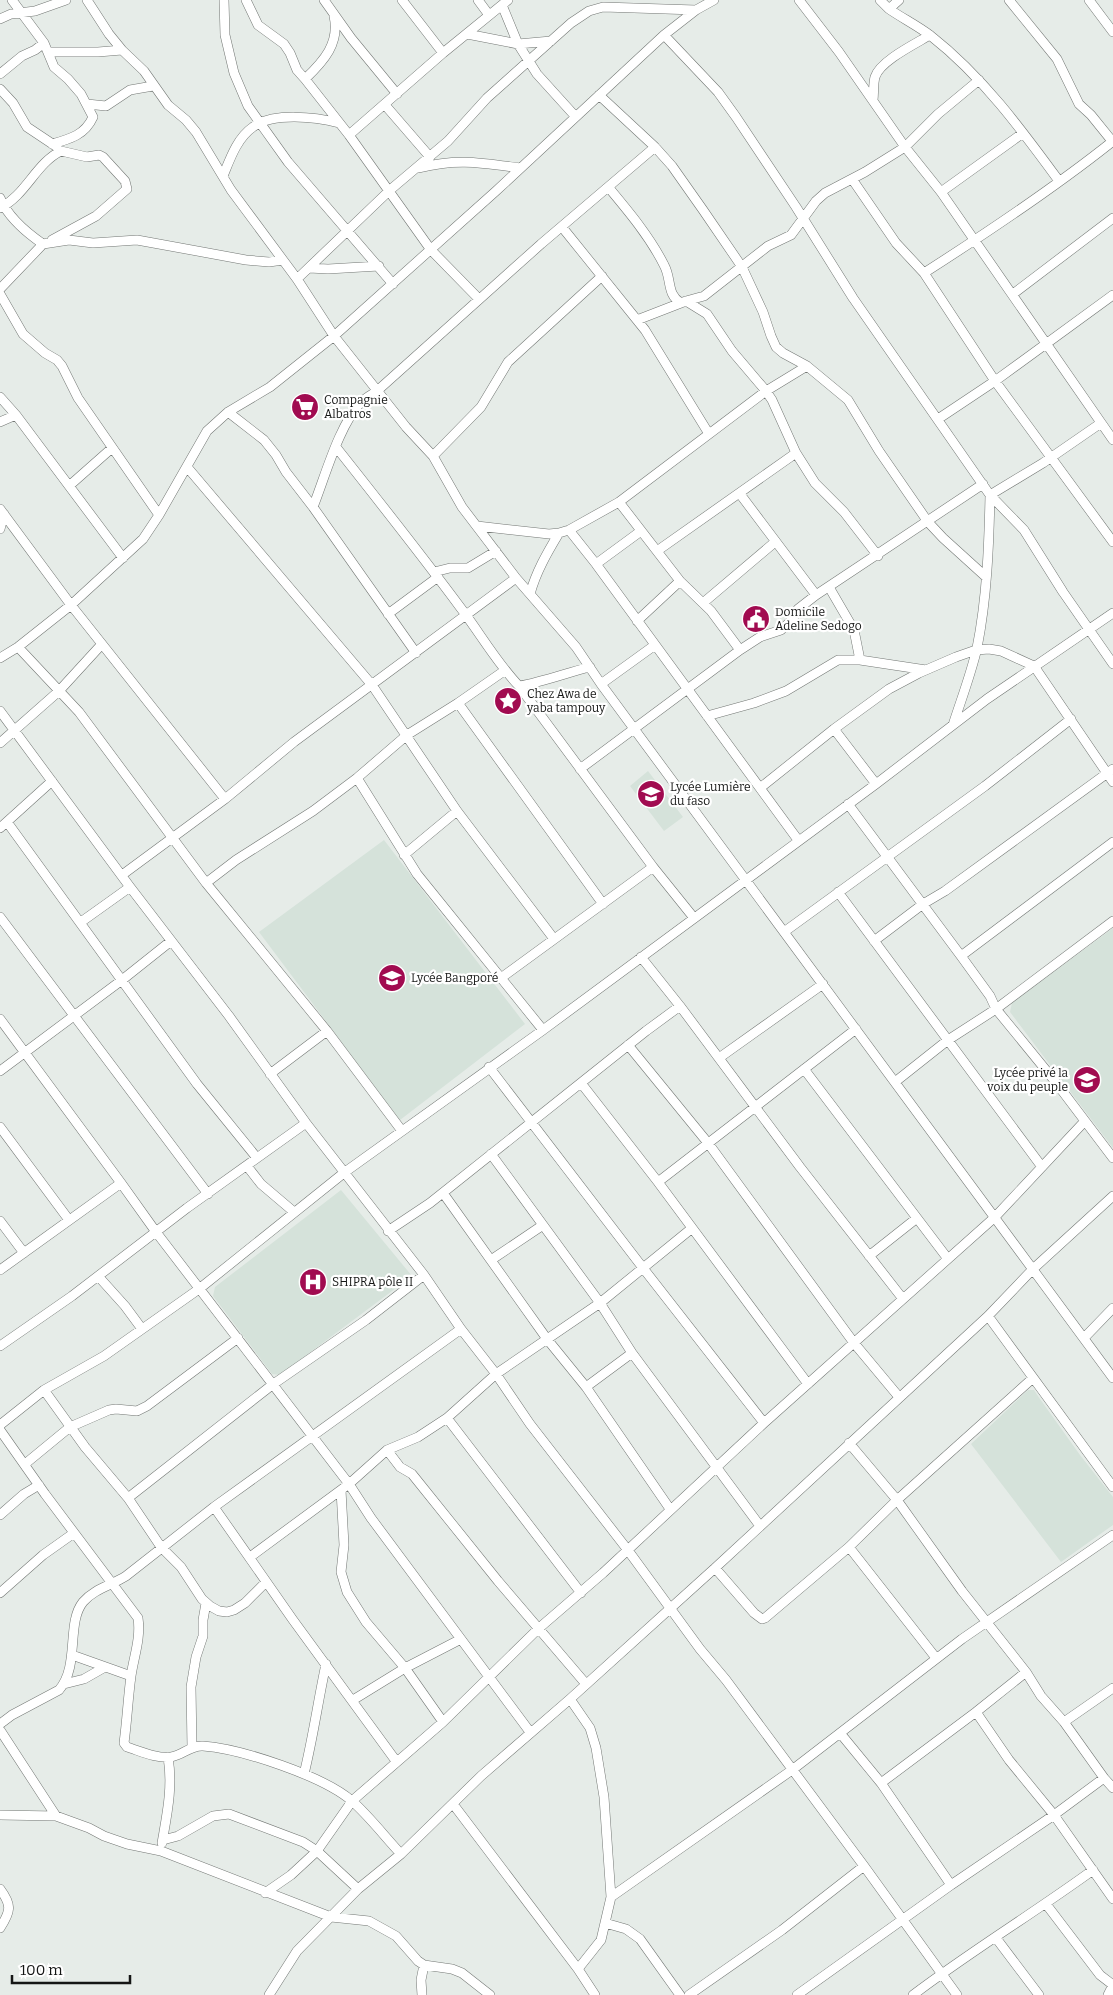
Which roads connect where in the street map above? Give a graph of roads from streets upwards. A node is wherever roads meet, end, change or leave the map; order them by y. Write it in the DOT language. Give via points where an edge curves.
graph roads {
  1 [pos="12,0"];
  2 [pos="66,0"];
  3 [pos="87,0"];
  4 [pos="224,0"];
  5 [pos="246,0"];
  6 [pos="324,0"];
  7 [pos="402,0"];
  8 [pos="478,0"];
  9 [pos="714,0"];
  10 [pos="799,0"];
  11 [pos="880,0"];
  12 [pos="899,0"];
  13 [pos="1009,0"];
  14 [pos="1089,0"];
  15 [pos="505,2"];
  16 [pos="889,9"];
  17 [pos="696,10"];
  18 [pos="333,11"];
  19 [pos="22,12"];
  20 [pos="489,15"];
  21 [pos="0,19"];
  22 [pos="1113,32"];
  23 [pos="467,34"];
  24 [pos="664,35"];
  25 [pos="930,35"];
  26 [pos="551,41"];
  27 [pos="44,43"];
  28 [pos="518,44"];
  29 [pos="122,50"];
  30 [pos="49,52"];
  31 [pos="443,53"];
  32 [pos="529,61"];
  33 [pos="0,74"];
  34 [pos="306,79"];
  35 [pos="979,80"];
  36 [pos="153,86"];
  37 [pos="0,89"];
  38 [pos="397,94"];
  39 [pos="599,95"];
  40 [pos="873,100"];
  41 [pos="87,104"];
  42 [pos="385,105"];
  43 [pos="575,116"];
  44 [pos="260,123"];
  45 [pos="340,123"];
  46 [pos="1023,133"];
  47 [pos="349,135"];
  48 [pos="1113,141"];
  49 [pos="52,144"];
  50 [pos="905,146"];
  51 [pos="655,147"];
  52 [pos="61,151"];
  53 [pos="430,157"];
  54 [pos="418,168"];
  55 [pos="520,168"];
  56 [pos="223,176"];
  57 [pos="852,179"];
  58 [pos="1059,181"];
  59 [pos="609,188"];
  60 [pos="390,190"];
  61 [pos="941,192"];
  62 [pos="1,204"];
  63 [pos="803,218"];
  64 [pos="1112,221"];
  65 [pos="562,226"];
  66 [pos="348,231"];
  67 [pos="974,241"];
  68 [pos="46,243"];
  69 [pos="431,250"];
  70 [pos="283,260"];
  71 [pos="379,266"];
  72 [pos="742,267"];
  73 [pos="309,268"];
  74 [pos="924,273"];
  75 [pos="602,276"];
  76 [pos="297,279"];
  77 [pos="393,284"];
  78 [pos="0,289"];
  79 [pos="0,294"];
  80 [pos="1012,294"];
  81 [pos="1113,295"];
  82 [pos="479,299"];
  83 [pos="684,302"];
  84 [pos="637,320"];
  85 [pos="334,336"];
  86 [pos="1046,344"];
  87 [pos="807,366"];
  88 [pos="995,380"];
  89 [pos="377,391"];
  90 [pos="766,391"];
  91 [pos="0,397"];
  92 [pos="228,412"];
  93 [pos="16,415"];
  94 [pos="938,419"];
  95 [pos="0,422"];
  96 [pos="1100,423"];
  97 [pos="709,434"];
  98 [pos="1113,440"];
  99 [pos="112,448"];
  100 [pos="336,448"];
  101 [pos="796,453"];
  102 [pos="433,456"];
  103 [pos="1052,457"];
  104 [pos="188,467"];
  105 [pos="983,484"];
  106 [pos="69,486"];
  107 [pos="740,494"];
  108 [pos="990,494"];
  109 [pos="619,502"];
  110 [pos="313,507"];
  111 [pos="2,512"];
  112 [pos="159,515"];
  113 [pos="928,522"];
  114 [pos="476,526"];
  115 [pos="0,528"];
  116 [pos="569,530"];
  117 [pos="641,531"];
  118 [pos="559,533"];
  119 [pos="775,542"];
  120 [pos="1113,542"];
  121 [pos="657,551"];
  122 [pos="496,552"];
  123 [pos="878,556"];
  124 [pos="123,558"];
  125 [pos="596,564"];
  126 [pos="436,574"];
  127 [pos="986,577"];
  128 [pos="516,578"];
  129 [pos="680,581"];
  130 [pos="829,587"];
  131 [pos="530,594"];
  132 [pos="816,595"];
  133 [pos="703,603"];
  134 [pos="71,605"];
  135 [pos="1113,613"];
  136 [pos="388,614"];
  137 [pos="467,615"];
  138 [pos="637,621"];
  139 [pos="1089,629"];
  140 [pos="102,644"];
  141 [pos="655,645"];
  142 [pos="18,647"];
  143 [pos="740,650"];
  144 [pos="976,650"];
  145 [pos="416,653"];
  146 [pos="0,658"];
  147 [pos="860,660"];
  148 [pos="1113,664"];
  149 [pos="1034,666"];
  150 [pos="590,667"];
  151 [pos="926,670"];
  152 [pos="504,671"];
  153 [pos="601,684"];
  154 [pos="372,685"];
  155 [pos="519,686"];
  156 [pos="687,689"];
  157 [pos="60,691"];
  158 [pos="458,704"];
  159 [pos="0,711"];
  160 [pos="707,716"];
  161 [pos="1071,719"];
  162 [pos="953,725"];
  163 [pos="635,729"];
  164 [pos="834,729"];
  165 [pos="14,730"];
  166 [pos="407,735"];
  167 [pos="0,743"];
  168 [pos="580,768"];
  169 [pos="1110,771"];
  170 [pos="357,778"];
  171 [pos="52,781"];
  172 [pos="1113,782"];
  173 [pos="876,784"];
  174 [pos="760,788"];
  175 [pos="225,799"];
  176 [pos="848,804"];
  177 [pos="457,811"];
  178 [pos="4,825"];
  179 [pos="173,836"];
  180 [pos="798,840"];
  181 [pos="1113,842"];
  182 [pos="404,855"];
  183 [pos="886,858"];
  184 [pos="653,868"];
  185 [pos="122,875"];
  186 [pos="746,879"];
  187 [pos="206,883"];
  188 [pos="130,888"];
  189 [pos="838,892"];
  190 [pos="603,904"];
  191 [pos="923,904"];
  192 [pos="0,917"];
  193 [pos="694,918"];
  194 [pos="1113,921"];
  195 [pos="81,922"];
  196 [pos="784,932"];
  197 [pos="554,939"];
  198 [pos="874,941"];
  199 [pos="171,942"];
  200 [pos="961,956"];
  201 [pos="641,957"];
  202 [pos="501,978"];
  203 [pos="122,980"];
  204 [pos="823,984"];
  205 [pos="680,1006"];
  206 [pos="996,1009"];
  207 [pos="74,1015"];
  208 [pos="0,1019"];
  209 [pos="856,1029"];
  210 [pos="543,1030"];
  211 [pos="327,1031"];
  212 [pos="948,1040"];
  213 [pos="628,1045"];
  214 [pos="24,1052"];
  215 [pos="719,1058"];
  216 [pos="489,1067"];
  217 [pos="804,1068"];
  218 [pos="0,1071"];
  219 [pos="270,1074"];
  220 [pos="581,1082"];
  221 [pos="895,1082"];
  222 [pos="756,1106"];
  223 [pos="532,1122"];
  224 [pos="1084,1122"];
  225 [pos="306,1123"];
  226 [pos="0,1127"];
  227 [pos="402,1131"];
  228 [pos="708,1143"];
  229 [pos="491,1154"];
  230 [pos="257,1158"];
  231 [pos="1113,1158"];
  232 [pos="247,1166"];
  233 [pos="1042,1167"];
  234 [pos="345,1172"];
  235 [pos="658,1182"];
  236 [pos="121,1183"];
  237 [pos="443,1193"];
  238 [pos="208,1194"];
  239 [pos="1113,1196"];
  240 [pos="294,1212"];
  241 [pos="995,1217"];
  242 [pos="917,1218"];
  243 [pos="69,1220"];
  244 [pos="0,1221"];
  245 [pos="543,1225"];
  246 [pos="691,1229"];
  247 [pos="388,1231"];
  248 [pos="156,1232"];
  249 [pos="24,1253"];
  250 [pos="869,1256"];
  251 [pos="948,1259"];
  252 [pos="491,1260"];
  253 [pos="642,1268"];
  254 [pos="1033,1269"];
  255 [pos="0,1270"];
  256 [pos="424,1275"];
  257 [pos="98,1276"];
  258 [pos="199,1289"];
  259 [pos="903,1299"];
  260 [pos="600,1303"];
  261 [pos="1113,1308"];
  262 [pos="988,1316"];
  263 [pos="461,1329"];
  264 [pos="142,1330"];
  265 [pos="238,1338"];
  266 [pos="1084,1338"];
  267 [pos="547,1339"];
  268 [pos="854,1343"];
  269 [pos="0,1346"];
  270 [pos="632,1353"];
  271 [pos="496,1374"];
  272 [pos="1033,1378"];
  273 [pos="1113,1378"];
  274 [pos="808,1384"];
  275 [pos="272,1385"];
  276 [pos="586,1387"];
  277 [pos="44,1390"];
  278 [pos="898,1397"];
  279 [pos="447,1418"];
  280 [pos="764,1423"];
  281 [pos="0,1425"];
  282 [pos="70,1427"];
  283 [pos="0,1430"];
  284 [pos="311,1437"];
  285 [pos="849,1443"];
  286 [pos="387,1450"];
  287 [pos="25,1464"];
  288 [pos="717,1466"];
  289 [pos="349,1484"];
  290 [pos="39,1485"];
  291 [pos="1113,1487"];
  292 [pos="340,1490"];
  293 [pos="128,1498"];
  294 [pos="897,1500"];
  295 [pos="214,1507"];
  296 [pos="670,1510"];
  297 [pos="0,1515"];
  298 [pos="760,1526"];
  299 [pos="74,1533"];
  300 [pos="1113,1535"];
  301 [pos="849,1547"];
  302 [pos="161,1548"];
  303 [pos="627,1549"];
  304 [pos="250,1557"];
  305 [pos="715,1568"];
  306 [pos="266,1582"];
  307 [pos="112,1584"];
  308 [pos="0,1593"];
  309 [pos="581,1593"];
  310 [pos="206,1603"];
  311 [pos="670,1609"];
  312 [pos="986,1622"];
  313 [pos="538,1629"];
  314 [pos="461,1639"];
  315 [pos="72,1655"];
  316 [pos="936,1658"];
  317 [pos="326,1664"];
  318 [pos="105,1667"];
  319 [pos="405,1668"];
  320 [pos="1026,1672"];
  321 [pos="131,1676"];
  322 [pos="490,1678"];
  323 [pos="64,1684"];
  324 [pos="586,1684"];
  325 [pos="1113,1688"];
  326 [pos="570,1699"];
  327 [pos="352,1700"];
  328 [pos="976,1712"];
  329 [pos="443,1722"];
  330 [pos="1064,1722"];
  331 [pos="0,1724"];
  332 [pos="0,1730"];
  333 [pos="530,1732"];
  334 [pos="840,1733"];
  335 [pos="192,1748"];
  336 [pos="168,1757"];
  337 [pos="396,1761"];
  338 [pos="792,1770"];
  339 [pos="304,1774"];
  340 [pos="1104,1778"];
  341 [pos="881,1783"];
  342 [pos="1113,1788"];
  343 [pos="352,1801"];
  344 [pos="453,1804"];
  345 [pos="0,1815"];
  346 [pos="1054,1815"];
  347 [pos="56,1816"];
  348 [pos="163,1840"];
  349 [pos="161,1851"];
  350 [pos="317,1851"];
  351 [pos="401,1854"];
  352 [pos="864,1866"];
  353 [pos="1093,1870"];
  354 [pos="951,1884"];
  355 [pos="0,1889"];
  356 [pos="358,1889"];
  357 [pos="265,1893"];
  358 [pos="611,1897"];
  359 [pos="1113,1899"];
  360 [pos="1046,1904"];
  361 [pos="331,1917"];
  362 [pos="903,1920"];
  363 [pos="605,1923"];
  364 [pos="0,1928"];
  365 [pos="996,1938"];
  366 [pos="424,1965"];
  367 [pos="578,1969"];
  368 [pos="941,1974"];
  369 [pos="1113,1985"];
  370 [pos="269,1995"];
  371 [pos="422,1995"];
  372 [pos="490,1995"];
  373 [pos="595,1995"];
  374 [pos="680,1995"];
  375 [pos="689,1995"];
  376 [pos="797,1995"];
  377 [pos="913,1995"];
  378 [pos="957,1995"];
  379 [pos="1039,1995"];
  380 [pos="1108,1995"];
  1 -- 19 [label="street"];
  2 -- 19 [label="street"];
  3 -- 29 [label="street"];
  4 -- 44 [label="street" via="225,35 234,73 242,95"];
  5 -- 34 [label="street" via="258,25 284,44 294,66"];
  6 -- 18 [label="street"];
  7 -- 31 [label="street"];
  8 -- 20 [label="street"];
  9 -- 17 [label="street"];
  10 -- 40 [label="street"];
  11 -- 16 [label="street"];
  12 -- 16 [label="street"];
  13 -- 48 [label="street" via="1056,59 1079,104"];
  14 -- 22 [label="street"];
  15 -- 20 [label="street"];
  15 -- 28 [label="street"];
  16 -- 25 [label="street"];
  17 -- 24 [label="street"];
  17 -- 26 [label="street" via="603,8 589,11 570,23"];
  18 -- 34 [label="street" via="336,32 331,48"];
  18 -- 38 [label="street"];
  19 -- 21 [label="street"];
  19 -- 27 [label="street"];
  20 -- 23 [label="street"];
  23 -- 28 [label="street"];
  23 -- 31 [label="street"];
  24 -- 39 [label="street"];
  24 -- 63 [label="street" via="718,92"];
  25 -- 35 [label="street"];
  25 -- 40 [label="street" via="884,64 874,83"];
  26 -- 28 [label="street"];
  26 -- 32 [label="street"];
  27 -- 30 [label="street"];
  27 -- 33 [label="street"];
  28 -- 32 [label="street"];
  29 -- 30 [label="street"];
  29 -- 36 [label="street" via="144,71"];
  30 -- 41 [label="street" via="54,67"];
  31 -- 38 [label="street"];
  32 -- 43 [label="street" via="544,84"];
  32 -- 53 [label="street" via="487,98"];
  34 -- 45 [label="street"];
  35 -- 46 [label="street"];
  35 -- 50 [label="street"];
  36 -- 41 [label="street" via="130,90 106,106"];
  36 -- 56 [label="street" via="196,132"];
  37 -- 49 [label="street" via="27,127"];
  38 -- 42 [label="street"];
  39 -- 43 [label="street"];
  39 -- 51 [label="street"];
  40 -- 50 [label="street"];
  41 -- 49 [label="street" via="93,117 89,125 77,136"];
  42 -- 47 [label="street"];
  42 -- 53 [label="street"];
  43 -- 55 [label="street"];
  44 -- 45 [label="street" via="300,116"];
  44 -- 56 [label="street" via="252,127 234,150"];
  44 -- 66 [label="street" via="288,162"];
  45 -- 47 [label="street"];
  46 -- 58 [label="street"];
  46 -- 61 [label="street"];
  47 -- 60 [label="street"];
  48 -- 58 [label="street"];
  49 -- 52 [label="street"];
  50 -- 57 [label="street"];
  50 -- 61 [label="street"];
  51 -- 59 [label="street"];
  51 -- 72 [label="street" via="672,166"];
  52 -- 62 [label="street" via="46,160 36,175"];
  52 -- 68 [label="street" via="103,157 125,181 127,189 96,216"];
  53 -- 54 [label="street"];
  54 -- 55 [label="street" via="462,161"];
  54 -- 60 [label="street"];
  55 -- 69 [label="street"];
  56 -- 70 [label="street"];
  57 -- 63 [label="street" via="816,201"];
  57 -- 74 [label="street" via="896,243"];
  58 -- 67 [label="street"];
  59 -- 65 [label="street"];
  59 -- 83 [label="street" via="659,256 667,271 672,295"];
  60 -- 66 [label="street"];
  60 -- 69 [label="street"];
  61 -- 67 [label="street"];
  62 -- 68 [label="street" via="26,232"];
  63 -- 72 [label="street" via="791,235 768,246"];
  63 -- 94 [label="street" via="853,298"];
  64 -- 80 [label="street"];
  65 -- 75 [label="street"];
  65 -- 82 [label="street"];
  66 -- 71 [label="street"];
  66 -- 73 [label="street"];
  67 -- 74 [label="street"];
  67 -- 80 [label="street"];
  68 -- 70 [label="street" via="136,240 246,260"];
  68 -- 78 [label="street"];
  69 -- 77 [label="street"];
  69 -- 82 [label="street"];
  70 -- 76 [label="street"];
  71 -- 73 [label="street" via="328,270"];
  71 -- 77 [label="street"];
  72 -- 83 [label="street" via="709,293"];
  72 -- 87 [label="street" via="764,312 776,347"];
  73 -- 76 [label="street"];
  74 -- 88 [label="street"];
  75 -- 84 [label="street"];
  75 -- 102 [label="street" via="508,362 481,408"];
  76 -- 85 [label="street"];
  77 -- 85 [label="street"];
  79 -- 99 [label="street" via="23,334 62,366 78,398"];
  80 -- 86 [label="street"];
  81 -- 86 [label="street"];
  82 -- 89 [label="street"];
  83 -- 84 [label="street"];
  83 -- 90 [label="street" via="708,314 732,351"];
  84 -- 97 [label="street"];
  85 -- 89 [label="street"];
  85 -- 92 [label="street" via="270,387"];
  86 -- 88 [label="street"];
  86 -- 96 [label="street"];
  87 -- 90 [label="street"];
  87 -- 113 [label="street" via="848,400"];
  88 -- 94 [label="street"];
  88 -- 103 [label="street"];
  89 -- 100 [label="street" via="361,402"];
  89 -- 102 [label="street"];
  90 -- 97 [label="street"];
  90 -- 101 [label="street"];
  91 -- 93 [label="street"];
  92 -- 104 [label="street" via="207,431"];
  92 -- 110 [label="street" via="264,440"];
  93 -- 95 [label="street"];
  93 -- 106 [label="street"];
  94 -- 105 [label="street"];
  96 -- 98 [label="street"];
  96 -- 103 [label="street"];
  97 -- 109 [label="street"];
  99 -- 106 [label="street"];
  99 -- 112 [label="street"];
  100 -- 110 [label="street"];
  100 -- 126 [label="street"];
  101 -- 107 [label="street"];
  101 -- 123 [label="street" via="815,483 844,512"];
  102 -- 114 [label="street"];
  103 -- 108 [label="street"];
  103 -- 120 [label="street"];
  104 -- 112 [label="street"];
  104 -- 154 [label="street"];
  105 -- 108 [label="street"];
  105 -- 113 [label="street"];
  106 -- 124 [label="street"];
  107 -- 119 [label="street"];
  107 -- 121 [label="street"];
  108 -- 127 [label="street"];
  108 -- 139 [label="street" via="1024,530"];
  109 -- 116 [label="street"];
  109 -- 117 [label="street"];
  110 -- 136 [label="street"];
  111 -- 115 [label="street"];
  111 -- 134 [label="street"];
  112 -- 124 [label="street" via="143,539"];
  113 -- 123 [label="street"];
  113 -- 127 [label="street"];
  114 -- 118 [label="street"];
  114 -- 122 [label="street"];
  116 -- 118 [label="street"];
  116 -- 125 [label="street"];
  117 -- 121 [label="street"];
  117 -- 125 [label="street"];
  118 -- 131 [label="street" via="547,552"];
  119 -- 132 [label="street"];
  119 -- 133 [label="street"];
  121 -- 129 [label="street"];
  122 -- 126 [label="street" via="468,568 450,568"];
  122 -- 128 [label="street"];
  123 -- 130 [label="street"];
  124 -- 134 [label="street"];
  125 -- 138 [label="street"];
  126 -- 136 [label="street"];
  126 -- 137 [label="street"];
  127 -- 144 [label="street"];
  128 -- 131 [label="street"];
  128 -- 137 [label="street"];
  129 -- 133 [label="street"];
  129 -- 138 [label="street"];
  130 -- 132 [label="street"];
  130 -- 147 [label="street" via="854,630"];
  131 -- 150 [label="street"];
  132 -- 143 [label="street" via="798,609 781,630 760,637"];
  133 -- 143 [label="street"];
  134 -- 140 [label="street"];
  134 -- 142 [label="street"];
  135 -- 139 [label="street"];
  136 -- 145 [label="street"];
  137 -- 145 [label="street"];
  137 -- 152 [label="street"];
  138 -- 141 [label="street"];
  139 -- 148 [label="street"];
  139 -- 149 [label="street"];
  140 -- 157 [label="street"];
  140 -- 175 [label="street"];
  141 -- 153 [label="street"];
  141 -- 156 [label="street"];
  142 -- 146 [label="street"];
  142 -- 157 [label="street"];
  143 -- 156 [label="street"];
  144 -- 149 [label="street" via="1001,651"];
  144 -- 151 [label="street"];
  144 -- 162 [label="street"];
  145 -- 154 [label="street"];
  147 -- 151 [label="street"];
  147 -- 160 [label="street" via="838,660 779,694"];
  149 -- 161 [label="street"];
  149 -- 162 [label="street"];
  150 -- 153 [label="street"];
  150 -- 155 [label="street"];
  151 -- 164 [label="street" via="889,689"];
  152 -- 155 [label="street"];
  152 -- 158 [label="street"];
  153 -- 163 [label="street"];
  154 -- 166 [label="street"];
  154 -- 175 [label="street" via="294,742"];
  155 -- 168 [label="street"];
  156 -- 160 [label="street"];
  156 -- 163 [label="street"];
  157 -- 165 [label="street"];
  157 -- 179 [label="street"];
  158 -- 166 [label="street"];
  158 -- 190 [label="street"];
  159 -- 165 [label="street"];
  160 -- 174 [label="street"];
  161 -- 169 [label="street"];
  161 -- 183 [label="street"];
  162 -- 173 [label="street"];
  163 -- 168 [label="street"];
  163 -- 186 [label="street"];
  164 -- 173 [label="street"];
  164 -- 174 [label="street"];
  165 -- 167 [label="street"];
  165 -- 171 [label="street"];
  166 -- 170 [label="street"];
  166 -- 177 [label="street"];
  168 -- 184 [label="street"];
  169 -- 172 [label="street"];
  169 -- 191 [label="street"];
  170 -- 182 [label="street"];
  170 -- 187 [label="street"];
  171 -- 178 [label="street"];
  171 -- 185 [label="street"];
  173 -- 176 [label="street"];
  174 -- 180 [label="street"];
  175 -- 179 [label="street"];
  176 -- 180 [label="street"];
  176 -- 183 [label="street"];
  177 -- 182 [label="street"];
  177 -- 197 [label="street"];
  178 -- 195 [label="street"];
  179 -- 185 [label="street"];
  179 -- 187 [label="street"];
  180 -- 186 [label="street"];
  181 -- 200 [label="street"];
  182 -- 202 [label="street"];
  183 -- 189 [label="street"];
  183 -- 191 [label="street"];
  184 -- 190 [label="street"];
  184 -- 193 [label="street"];
  185 -- 188 [label="street"];
  186 -- 193 [label="street"];
  186 -- 196 [label="street"];
  187 -- 211 [label="street"];
  188 -- 195 [label="street"];
  188 -- 199 [label="street"];
  189 -- 196 [label="street"];
  189 -- 198 [label="street"];
  190 -- 197 [label="street"];
  191 -- 198 [label="street"];
  191 -- 200 [label="street"];
  192 -- 207 [label="street"];
  193 -- 201 [label="street"];
  194 -- 206 [label="street"];
  195 -- 203 [label="street"];
  196 -- 204 [label="street"];
  197 -- 202 [label="street"];
  198 -- 212 [label="street"];
  199 -- 203 [label="street"];
  199 -- 219 [label="street"];
  200 -- 206 [label="street"];
  201 -- 205 [label="street"];
  201 -- 210 [label="street"];
  202 -- 210 [label="street"];
  203 -- 207 [label="street"];
  203 -- 230 [label="street" via="197,1084"];
  204 -- 209 [label="street"];
  204 -- 215 [label="street"];
  205 -- 213 [label="street"];
  205 -- 215 [label="street"];
  206 -- 212 [label="street"];
  206 -- 224 [label="street"];
  207 -- 214 [label="street"];
  207 -- 238 [label="street"];
  208 -- 214 [label="street"];
  209 -- 217 [label="street"];
  209 -- 221 [label="street"];
  210 -- 216 [label="street"];
  211 -- 219 [label="street"];
  211 -- 227 [label="street"];
  212 -- 221 [label="street"];
  212 -- 233 [label="street"];
  213 -- 220 [label="street"];
  213 -- 228 [label="street"];
  214 -- 218 [label="street"];
  214 -- 236 [label="street"];
  215 -- 222 [label="street"];
  216 -- 223 [label="street"];
  216 -- 227 [label="street"];
  217 -- 222 [label="street"];
  217 -- 242 [label="street"];
  219 -- 225 [label="street"];
  220 -- 223 [label="street"];
  220 -- 235 [label="street"];
  221 -- 241 [label="street"];
  222 -- 228 [label="street"];
  222 -- 250 [label="street"];
  223 -- 229 [label="street"];
  223 -- 253 [label="street"];
  224 -- 231 [label="street"];
  224 -- 233 [label="street"];
  225 -- 230 [label="street"];
  225 -- 234 [label="street"];
  226 -- 243 [label="street"];
  227 -- 234 [label="street"];
  228 -- 235 [label="street"];
  228 -- 268 [label="street"];
  229 -- 237 [label="street"];
  229 -- 245 [label="street"];
  230 -- 232 [label="street"];
  232 -- 238 [label="street"];
  232 -- 240 [label="street" via="261,1184"];
  233 -- 241 [label="street"];
  234 -- 240 [label="street"];
  234 -- 247 [label="street"];
  235 -- 246 [label="street"];
  236 -- 243 [label="street"];
  236 -- 248 [label="street"];
  237 -- 247 [label="street"];
  237 -- 252 [label="street"];
  238 -- 248 [label="street"];
  239 -- 254 [label="street"];
  240 -- 258 [label="street"];
  241 -- 251 [label="street"];
  241 -- 254 [label="street"];
  242 -- 250 [label="street"];
  242 -- 251 [label="street"];
  243 -- 249 [label="street"];
  244 -- 249 [label="street"];
  245 -- 252 [label="street"];
  245 -- 260 [label="street"];
  246 -- 253 [label="street"];
  246 -- 274 [label="street"];
  247 -- 256 [label="street"];
  248 -- 257 [label="street"];
  248 -- 258 [label="street"];
  249 -- 255 [label="street"];
  250 -- 259 [label="street"];
  251 -- 259 [label="street"];
  252 -- 267 [label="street"];
  253 -- 260 [label="street"];
  253 -- 280 [label="street"];
  254 -- 262 [label="street"];
  254 -- 266 [label="street"];
  256 -- 263 [label="street"];
  256 -- 275 [label="street"];
  257 -- 264 [label="street"];
  257 -- 269 [label="street"];
  258 -- 264 [label="street"];
  258 -- 265 [label="street"];
  259 -- 268 [label="street"];
  260 -- 267 [label="street"];
  260 -- 270 [label="street"];
  261 -- 266 [label="street"];
  262 -- 272 [label="street"];
  262 -- 278 [label="street"];
  263 -- 271 [label="street"];
  263 -- 284 [label="street"];
  264 -- 277 [label="street"];
  265 -- 275 [label="street"];
  265 -- 282 [label="street" via="147,1406 137,1411 109,1410"];
  266 -- 273 [label="street"];
  267 -- 271 [label="street"];
  267 -- 276 [label="street"];
  268 -- 274 [label="street"];
  268 -- 278 [label="street"];
  270 -- 276 [label="street"];
  270 -- 288 [label="street"];
  271 -- 279 [label="street"];
  271 -- 303 [label="street" via="530,1424"];
  272 -- 291 [label="street"];
  272 -- 294 [label="street"];
  274 -- 280 [label="street"];
  275 -- 284 [label="street"];
  275 -- 293 [label="street"];
  276 -- 296 [label="street"];
  277 -- 281 [label="street"];
  277 -- 282 [label="street"];
  278 -- 285 [label="street"];
  279 -- 286 [label="street" via="418,1437"];
  279 -- 309 [label="street"];
  280 -- 288 [label="street"];
  282 -- 287 [label="street"];
  282 -- 293 [label="street"];
  283 -- 287 [label="street"];
  284 -- 289 [label="street"];
  284 -- 295 [label="street"];
  285 -- 294 [label="street"];
  285 -- 298 [label="street"];
  286 -- 289 [label="street"];
  286 -- 313 [label="street" via="400,1467 412,1474"];
  287 -- 290 [label="street"];
  288 -- 296 [label="street"];
  288 -- 298 [label="street"];
  289 -- 292 [label="street"];
  289 -- 314 [label="street"];
  290 -- 297 [label="street"];
  290 -- 299 [label="street"];
  292 -- 304 [label="street"];
  292 -- 319 [label="street" via="344,1546 341,1572 347,1592 352,1604"];
  293 -- 302 [label="street"];
  294 -- 301 [label="street"];
  294 -- 312 [label="street"];
  295 -- 302 [label="street"];
  295 -- 304 [label="street"];
  296 -- 303 [label="street"];
  298 -- 305 [label="street"];
  299 -- 307 [label="street"];
  299 -- 308 [label="street"];
  300 -- 312 [label="street"];
  301 -- 305 [label="street" via="762,1619"];
  301 -- 316 [label="street"];
  302 -- 307 [label="street"];
  302 -- 310 [label="street" via="181,1567"];
  303 -- 309 [label="street"];
  303 -- 311 [label="street"];
  304 -- 306 [label="street"];
  305 -- 311 [label="street"];
  306 -- 310 [label="street" via="234,1610 219,1611"];
  306 -- 317 [label="street"];
  307 -- 315 [label="street" via="95,1592 81,1606 76,1619"];
  307 -- 321 [label="street" via="138,1618 139,1641"];
  309 -- 313 [label="street"];
  310 -- 335 [label="street" via="203,1636 191,1687"];
  311 -- 324 [label="street"];
  311 -- 338 [label="street"];
  312 -- 316 [label="street"];
  312 -- 320 [label="street"];
  313 -- 322 [label="street"];
  313 -- 324 [label="street"];
  314 -- 319 [label="street"];
  314 -- 322 [label="street"];
  315 -- 318 [label="street"];
  315 -- 323 [label="street"];
  316 -- 334 [label="street"];
  317 -- 327 [label="street"];
  317 -- 339 [label="street"];
  318 -- 321 [label="street"];
  318 -- 323 [label="street" via="84,1679"];
  319 -- 327 [label="street"];
  319 -- 329 [label="street"];
  320 -- 328 [label="street"];
  320 -- 330 [label="street" via="1041,1696"];
  321 -- 336 [label="street" via="124,1743 127,1747"];
  322 -- 329 [label="street"];
  322 -- 333 [label="street"];
  323 -- 331 [label="street"];
  324 -- 326 [label="street"];
  325 -- 330 [label="street"];
  326 -- 333 [label="street"];
  326 -- 358 [label="street" via="590,1728 596,1748 604,1797"];
  327 -- 337 [label="street"];
  328 -- 341 [label="street"];
  328 -- 346 [label="street" via="1009,1760"];
  329 -- 337 [label="street"];
  330 -- 340 [label="street"];
  332 -- 347 [label="street"];
  333 -- 344 [label="street"];
  334 -- 338 [label="street"];
  334 -- 341 [label="street"];
  335 -- 336 [label="street"];
  335 -- 339 [label="street" via="232,1750"];
  336 -- 348 [label="street" via="171,1778"];
  337 -- 343 [label="street"];
  338 -- 352 [label="street"];
  338 -- 358 [label="street"];
  339 -- 343 [label="street"];
  340 -- 342 [label="street"];
  340 -- 346 [label="street"];
  341 -- 354 [label="street"];
  343 -- 350 [label="street"];
  343 -- 351 [label="street"];
  344 -- 351 [label="street"];
  344 -- 367 [label="street"];
  345 -- 347 [label="street"];
  346 -- 353 [label="street"];
  346 -- 354 [label="street"];
  347 -- 349 [label="street" via="127,1844"];
  348 -- 349 [label="street"];
  348 -- 350 [label="street" via="178,1836 213,1816 229,1814 275,1830"];
  349 -- 357 [label="street"];
  350 -- 356 [label="street"];
  350 -- 357 [label="street"];
  351 -- 356 [label="street"];
  352 -- 362 [label="street"];
  352 -- 375 [label="street" via="782,1930"];
  353 -- 359 [label="street"];
  353 -- 360 [label="street"];
  354 -- 362 [label="street"];
  355 -- 364 [label="street" via="10,1908"];
  356 -- 361 [label="street"];
  357 -- 361 [label="street"];
  358 -- 363 [label="street"];
  360 -- 365 [label="street"];
  360 -- 369 [label="street" via="1100,1975"];
  361 -- 366 [label="street" via="369,1921 382,1927 396,1936"];
  361 -- 370 [label="street" via="297,1951"];
  362 -- 368 [label="street"];
  362 -- 376 [label="street"];
  363 -- 367 [label="street" via="601,1940"];
  363 -- 374 [label="street" via="633,1932"];
  365 -- 368 [label="street"];
  365 -- 379 [label="street"];
  366 -- 371 [label="street"];
  366 -- 372 [label="street" via="462,1973"];
  367 -- 373 [label="street"];
  368 -- 377 [label="street"];
  368 -- 378 [label="street"];
  369 -- 380 [label="street"];
}
